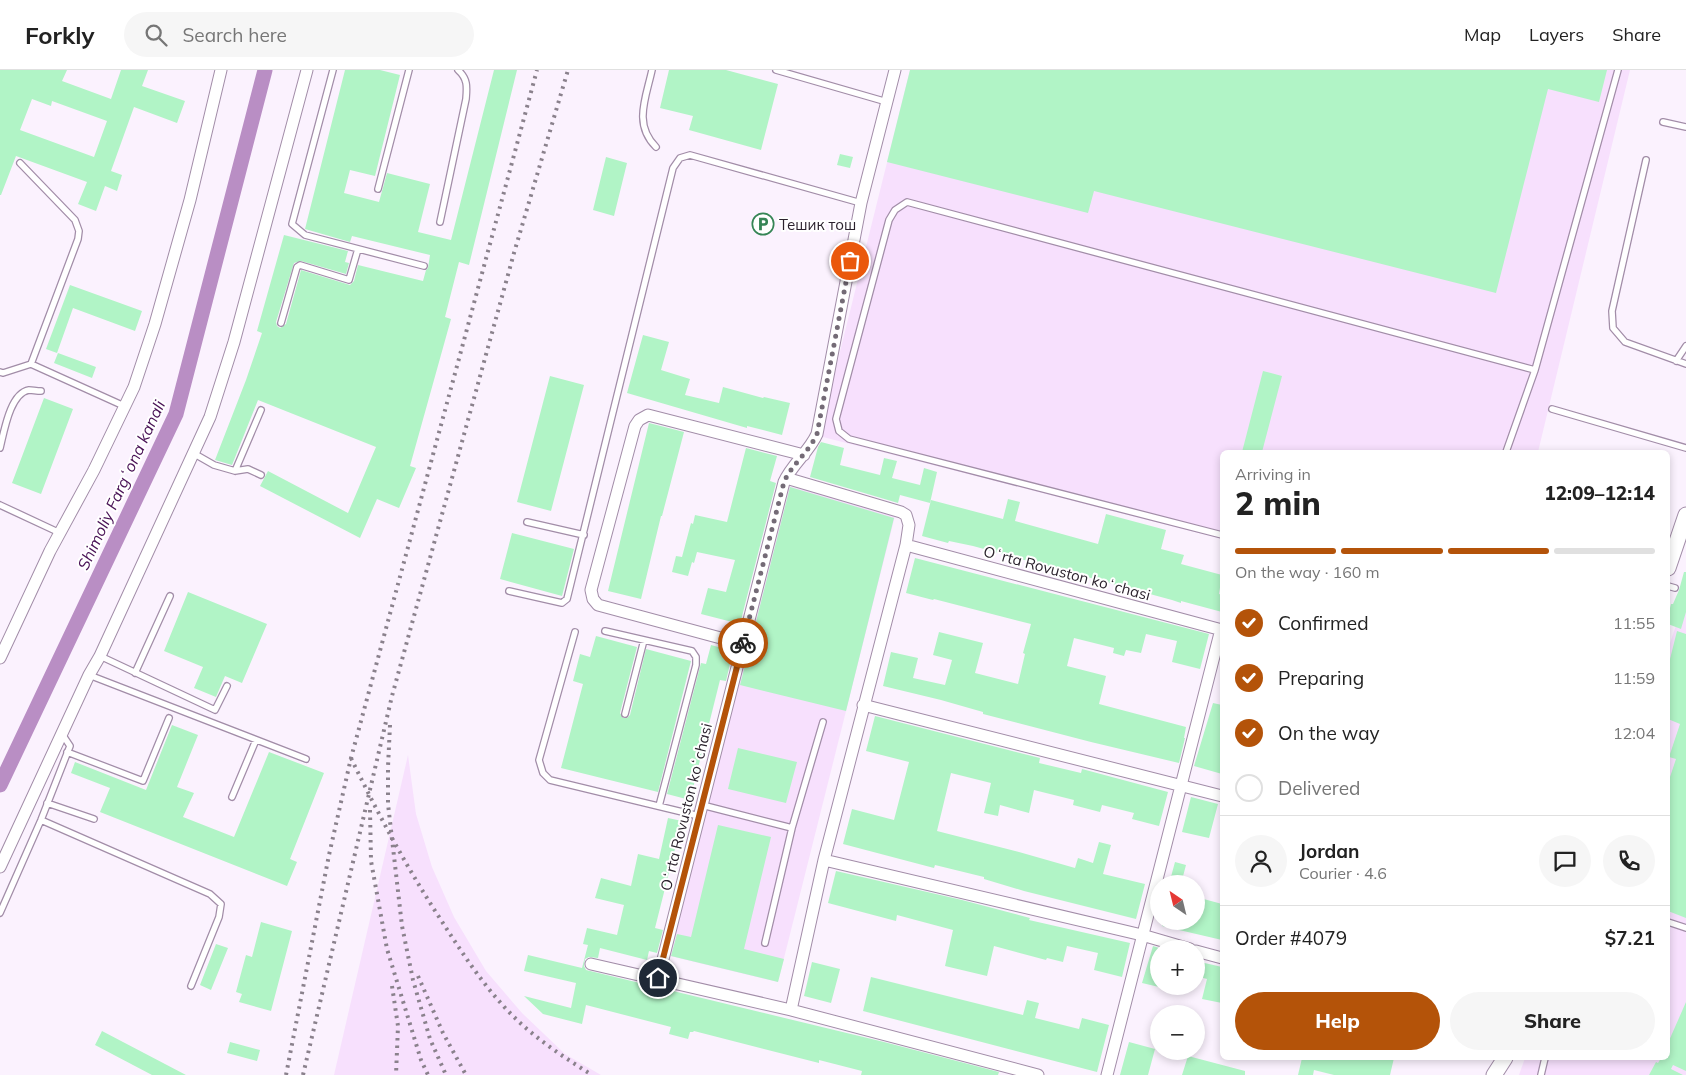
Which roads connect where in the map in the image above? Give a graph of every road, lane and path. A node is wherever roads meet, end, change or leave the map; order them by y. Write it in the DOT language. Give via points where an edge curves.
graph roads {
  1 [pos="221,70"];
  2 [pos="307,70"];
  3 [pos="333,70"];
  4 [pos="409,70"];
  5 [pos="458,70"];
  6 [pos="652,70"];
  7 [pos="776,70"];
  8 [pos="895,70"];
  9 [pos="1618,70"];
  10 [pos="886,102"];
  11 [pos="1663,122"];
  12 [pos="1686,127"];
  13 [pos="656,147"];
  14 [pos="1646,160"];
  15 [pos="20,163"];
  16 [pos="378,189"];
  17 [pos="862,203"];
  18 [pos="440,222"];
  19 [pos="358,248"];
  20 [pos="424,266"];
  21 [pos="281,323"];
  22 [pos="1686,346"];
  23 [pos="1676,361"];
  24 [pos="31,364"];
  25 [pos="1686,364"];
  26 [pos="1535,370"];
  27 [pos="0,372"];
  28 [pos="41,391"];
  29 [pos="124,406"];
  30 [pos="1552,409"];
  31 [pos="261,410"];
  32 [pos="0,448"];
  33 [pos="1686,448"];
  34 [pos="1507,450"];
  35 [pos="193,453"];
  36 [pos="804,455"];
  37 [pos="235,471"];
  38 [pos="261,475"];
  39 [pos="786,478"];
  40 [pos="0,505"];
  41 [pos="1686,515"];
  42 [pos="527,522"];
  43 [pos="60,533"];
  44 [pos="1220,534"];
  45 [pos="584,535"];
  46 [pos="906,545"];
  47 [pos="1670,562"];
  48 [pos="1670,587"];
  49 [pos="1674,588"];
  50 [pos="509,591"];
  51 [pos="170,596"];
  52 [pos="1220,628"];
  53 [pos="605,630"];
  54 [pos="575,632"];
  55 [pos="1220,637"];
  56 [pos="644,640"];
  57 [pos="743,644"];
  58 [pos="100,656"];
  59 [pos="0,658"];
  60 [pos="135,673"];
  61 [pos="89,675"];
  62 [pos="227,686"];
  63 [pos="863,705"];
  64 [pos="625,714"];
  65 [pos="169,718"];
  66 [pos="823,722"];
  67 [pos="62,734"];
  68 [pos="256,740"];
  69 [pos="67,752"];
  70 [pos="306,759"];
  71 [pos="1181,786"];
  72 [pos="1220,796"];
  73 [pos="232,797"];
  74 [pos="48,803"];
  75 [pos="659,806"];
  76 [pos="700,811"];
  77 [pos="94,819"];
  78 [pos="41,820"];
  79 [pos="792,828"];
  80 [pos="824,860"];
  81 [pos="0,868"];
  82 [pos="0,913"];
  83 [pos="1670,923"];
  84 [pos="1686,928"];
  85 [pos="1142,935"];
  86 [pos="1159,940"];
  87 [pos="765,943"];
  88 [pos="1205,953"];
  89 [pos="1220,957"];
  90 [pos="591,964"];
  91 [pos="658,978"];
  92 [pos="191,986"];
  93 [pos="790,1010"];
  94 [pos="1504,1060"];
  95 [pos="1545,1060"];
  96 [pos="1038,1075"];
  97 [pos="1107,1075"];
  98 [pos="1494,1075"];
  99 [pos="1542,1075"];
  1 -- 29 [label="street" via="158,314"];
  2 -- 35 [label="street" via="234,342 210,417"];
  3 -- 19 [label="lane" via="292,224 305,235"];
  4 -- 16 [label="lane"];
  5 -- 18 [label="lane" via="467,84 466,99"];
  6 -- 13 [label="lane" via="642,114 645,130"];
  7 -- 10 [label="lane"];
  8 -- 10 [label="street, Oʻrta Rovuston koʻchasi"];
  9 -- 26 [label="lane"];
  10 -- 17 [label="street, Oʻrta Rovuston koʻchasi"];
  11 -- 12 [label="lane"];
  14 -- 23 [label="lane" via="1612,311 1613,328 1625,342"];
  15 -- 24 [label="lane" via="75,220 78,230 78,239"];
  17 -- 36 [label="street, Oʻrta Rovuston koʻchasi" via="817,434"];
  17 -- 45 [label="lane" via="690,155 680,158 673,168"];
  19 -- 20 [label="lane"];
  19 -- 21 [label="lane" via="349,280 300,265 297,267"];
  22 -- 23 [label="lane"];
  23 -- 25 [label="lane"];
  24 -- 27 [label="lane"];
  24 -- 29 [label="lane"];
  26 -- 34 [label="lane"];
  26 -- 44 [label="lane" via="907,202 895,210 889,220 836,419 839,431 848,440"];
  28 -- 32 [label="lane" via="28,390 19,394 12,405"];
  29 -- 43 [label="street"];
  30 -- 33 [label="lane"];
  31 -- 37 [label="lane"];
  35 -- 37 [label="lane" via="214,465"];
  35 -- 58 [label="street"];
  36 -- 39 [label="street, Oʻrta Rovuston koʻchasi"];
  36 -- 57 [label="street" via="648,415 635,426 591,590 593,599 598,605"];
  37 -- 38 [label="lane" via="248,468"];
  39 -- 46 [label="street" via="906,515 909,525"];
  39 -- 57 [label="street, Oʻrta Rovuston koʻchasi"];
  40 -- 43 [label="lane"];
  41 -- 47 [label="street"];
  42 -- 45 [label="lane"];
  43 -- 59 [label="street"];
  45 -- 50 [label="lane" via="567,599 562,603"];
  46 -- 52 [label="street, Oʻrta Rovuston koʻchasi"];
  46 -- 63 [label="street"];
  48 -- 49 [label="lane"];
  51 -- 60 [label="lane"];
  53 -- 56 [label="lane"];
  54 -- 75 [label="lane" via="539,760 544,773 550,780"];
  55 -- 71 [label="street, Oʻrta Rovuston koʻchasi"];
  56 -- 64 [label="lane"];
  56 -- 75 [label="lane" via="692,651 696,657"];
  57 -- 76 [label="street, Oʻrta Rovuston koʻchasi"];
  58 -- 60 [label="lane"];
  58 -- 61 [label="street"];
  60 -- 62 [label="lane" via="215,710"];
  61 -- 67 [label="street"];
  61 -- 68 [label="lane"];
  63 -- 71 [label="street"];
  63 -- 80 [label="street"];
  65 -- 69 [label="lane" via="143,782"];
  66 -- 79 [label="lane"];
  67 -- 69 [label="lane" via="70,746"];
  67 -- 81 [label="street"];
  68 -- 70 [label="lane"];
  68 -- 73 [label="lane"];
  69 -- 74 [label="lane"];
  71 -- 72 [label="street"];
  71 -- 85 [label="street, Oʻrta Rovuston koʻchasi"];
  74 -- 77 [label="lane"];
  74 -- 78 [label="lane"];
  75 -- 76 [label="lane"];
  76 -- 79 [label="lane"];
  76 -- 91 [label="street, Oʻrta Rovuston koʻchasi"];
  78 -- 82 [label="lane"];
  78 -- 92 [label="lane" via="210,894 221,904 219,917"];
  79 -- 87 [label="lane"];
  80 -- 85 [label="street"];
  80 -- 93 [label="street"];
  83 -- 84 [label="lane"];
  85 -- 86 [label="street"];
  85 -- 97 [label="street, Oʻrta Rovuston koʻchasi"];
  88 -- 89 [label="street"];
  90 -- 91 [label="street"];
  91 -- 93 [label="street"];
  93 -- 96 [label="street"];
  94 -- 98 [label="street"];
  95 -- 99 [label="lane"];
}
